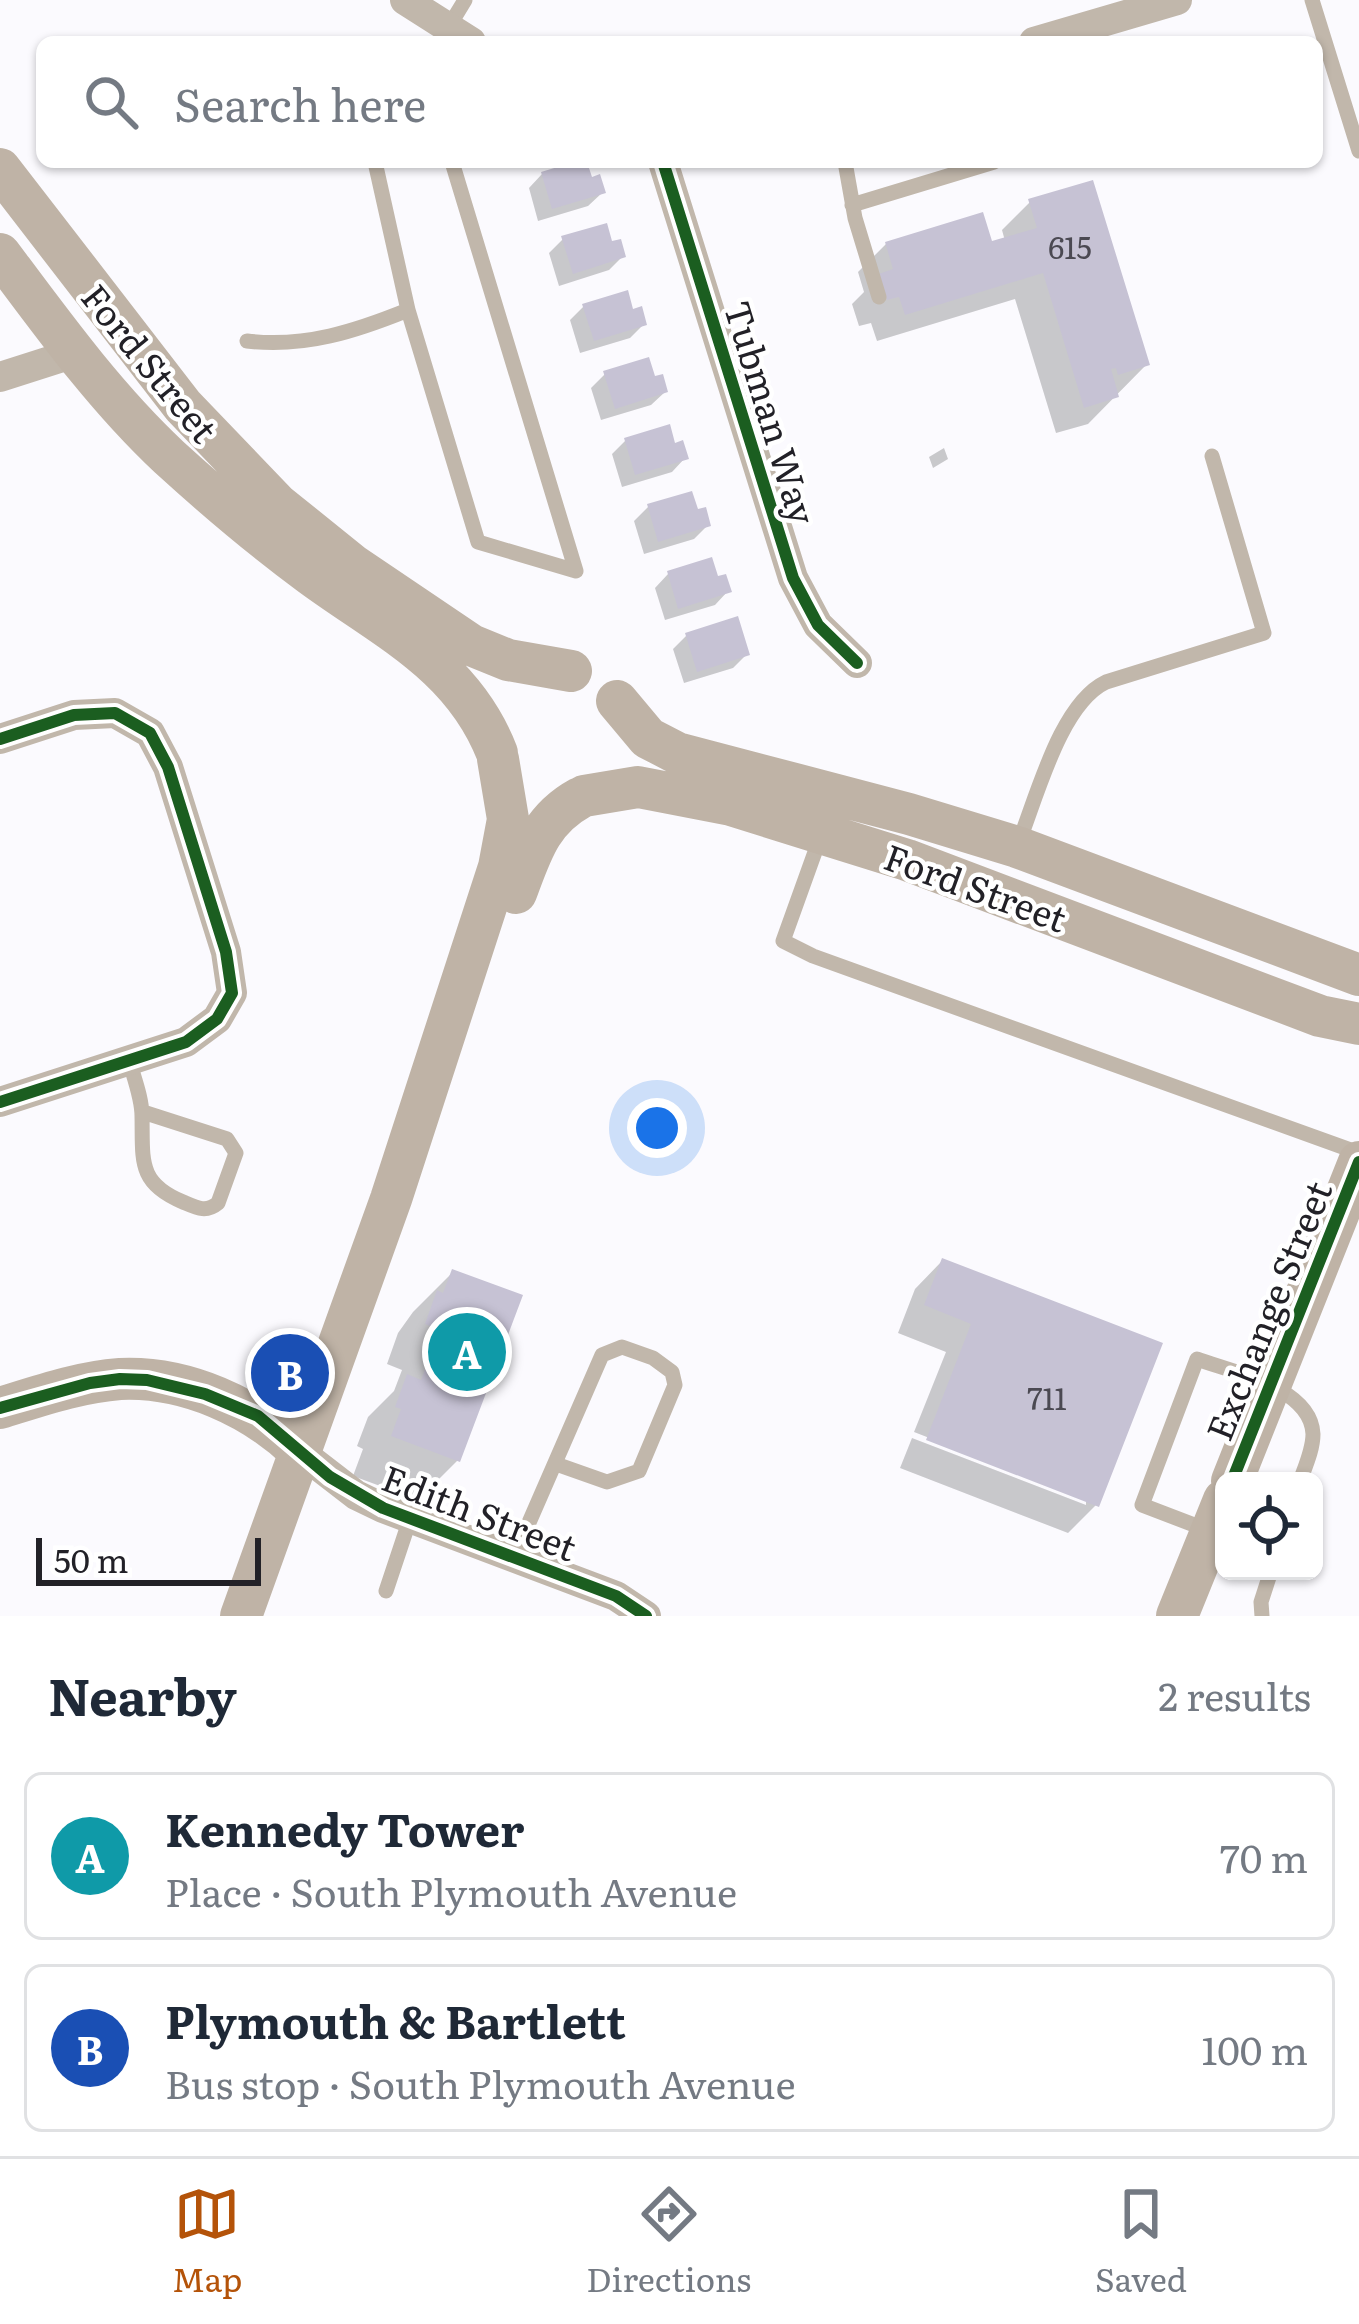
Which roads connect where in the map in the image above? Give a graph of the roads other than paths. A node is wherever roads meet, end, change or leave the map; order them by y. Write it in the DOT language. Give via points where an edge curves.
graph roads {
  1 [pos="405,0"];
  2 [pos="465,0"];
  3 [pos="1177,0"];
  4 [pos="1312,0"];
  5 [pos="1076,24"];
  6 [pos="460,35"];
  7 [pos="1048,36"];
  8 [pos="1359,151"];
  9 [pos="375,168"];
  10 [pos="454,168"];
  11 [pos="665,168"];
  12 [pos="845,168"];
  13 [pos="974,168"];
  14 [pos="0,169"];
  15 [pos="852,205"];
  16 [pos="0,254"];
  17 [pos="879,297"];
  18 [pos="408,310"];
  19 [pos="247,341"];
  20 [pos="75,353"];
  21 [pos="0,377"];
  22 [pos="1212,456"];
  23 [pos="856,663"];
  24 [pos="571,671"];
  25 [pos="617,701"];
  26 [pos="0,739"];
  27 [pos="498,756"];
  28 [pos="582,797"];
  29 [pos="822,832"];
  30 [pos="1017,847"];
  31 [pos="1359,975"];
  32 [pos="1359,1024"];
  33 [pos="129,1060"];
  34 [pos="0,1102"];
  35 [pos="143,1112"];
  36 [pos="1359,1158"];
  37 [pos="391,1199"];
  38 [pos="1269,1387"];
  39 [pos="0,1408"];
  40 [pos="299,1451"];
  41 [pos="556,1464"];
  42 [pos="1236,1472"];
  43 [pos="1303,1472"];
  44 [pos="1215,1516"];
  45 [pos="410,1519"];
  46 [pos="1215,1523"];
  47 [pos="514,1557"];
  48 [pos="1268,1580"];
  49 [pos="386,1591"];
  50 [pos="241,1616"];
  51 [pos="646,1616"];
  52 [pos="1177,1616"];
  53 [pos="1262,1616"];
  1 -- 6 [label="street"];
  2 -- 6 [label="lane"];
  3 -- 5 [label="street"];
  4 -- 8 [label="lane"];
  5 -- 7 [label="street"];
  9 -- 18 [label="lane"];
  10 -- 18 [label="lane" via="576,571 478,542"];
  11 -- 23 [label="street, Tubman Way" via="793,578 818,625"];
  12 -- 15 [label="lane"];
  13 -- 15 [label="lane"];
  14 -- 24 [label="main road, Ford Street" via="183,406 303,526 471,645"];
  15 -- 17 [label="lane"];
  16 -- 20 [label="main road, Ford Street"];
  18 -- 19 [label="lane" via="305,342"];
  20 -- 21 [label="street"];
  20 -- 27 [label="main road, Ford Street" via="238,518 454,680"];
  22 -- 30 [label="lane" via="1264,633 1088,692 1070,716"];
  24 -- 25 [label="main road" via="595,679"];
  24 -- 27 [label="main road" via="541,673 510,692 495,724"];
  25 -- 28 [label="main road" via="626,725 622,758 604,784"];
  25 -- 30 [label="main road, Ford Street" via="648,738 677,753"];
  26 -- 33 [label="street" via="74,715 115,713 150,733 168,767 232,993 217,1019 186,1042"];
  27 -- 28 [label="main road" via="526,792 556,801"];
  27 -- 37 [label="main road" via="508,819 503,852"];
  28 -- 29 [label="main road, Ford Street" via="664,789"];
  28 -- 37 [label="main road" via="554,815 534,843"];
  29 -- 32 [label="main road, Ford Street"];
  29 -- 36 [label="lane" via="783,940"];
  30 -- 31 [label="main road, Ford Street"];
  33 -- 34 [label="street"];
  33 -- 35 [label="lane"];
  35 -- 35 [label="lane" via="140,1149 151,1183 212,1209 234,1145"];
  36 -- 38 [label="main road, Exchange Street"];
  37 -- 40 [label="main road"];
  38 -- 42 [label="main road, Exchange Street"];
  38 -- 43 [label="lane" via="1297,1402 1311,1425"];
  38 -- 44 [label="lane" via="1197,1359 1142,1505"];
  39 -- 40 [label="main road" via="90,1383 147,1380 258,1416"];
  40 -- 45 [label="street, Edith Street" via="356,1495"];
  40 -- 50 [label="main road"];
  41 -- 41 [label="lane" via="602,1355 622,1347 673,1372 639,1471 608,1482"];
  41 -- 47 [label="lane"];
  45 -- 47 [label="street, Edith Street"];
  45 -- 49 [label="lane"];
  46 -- 52 [label="main road"];
  47 -- 51 [label="street, Edith Street" via="616,1596"];
  48 -- 53 [label="lane"];
}
